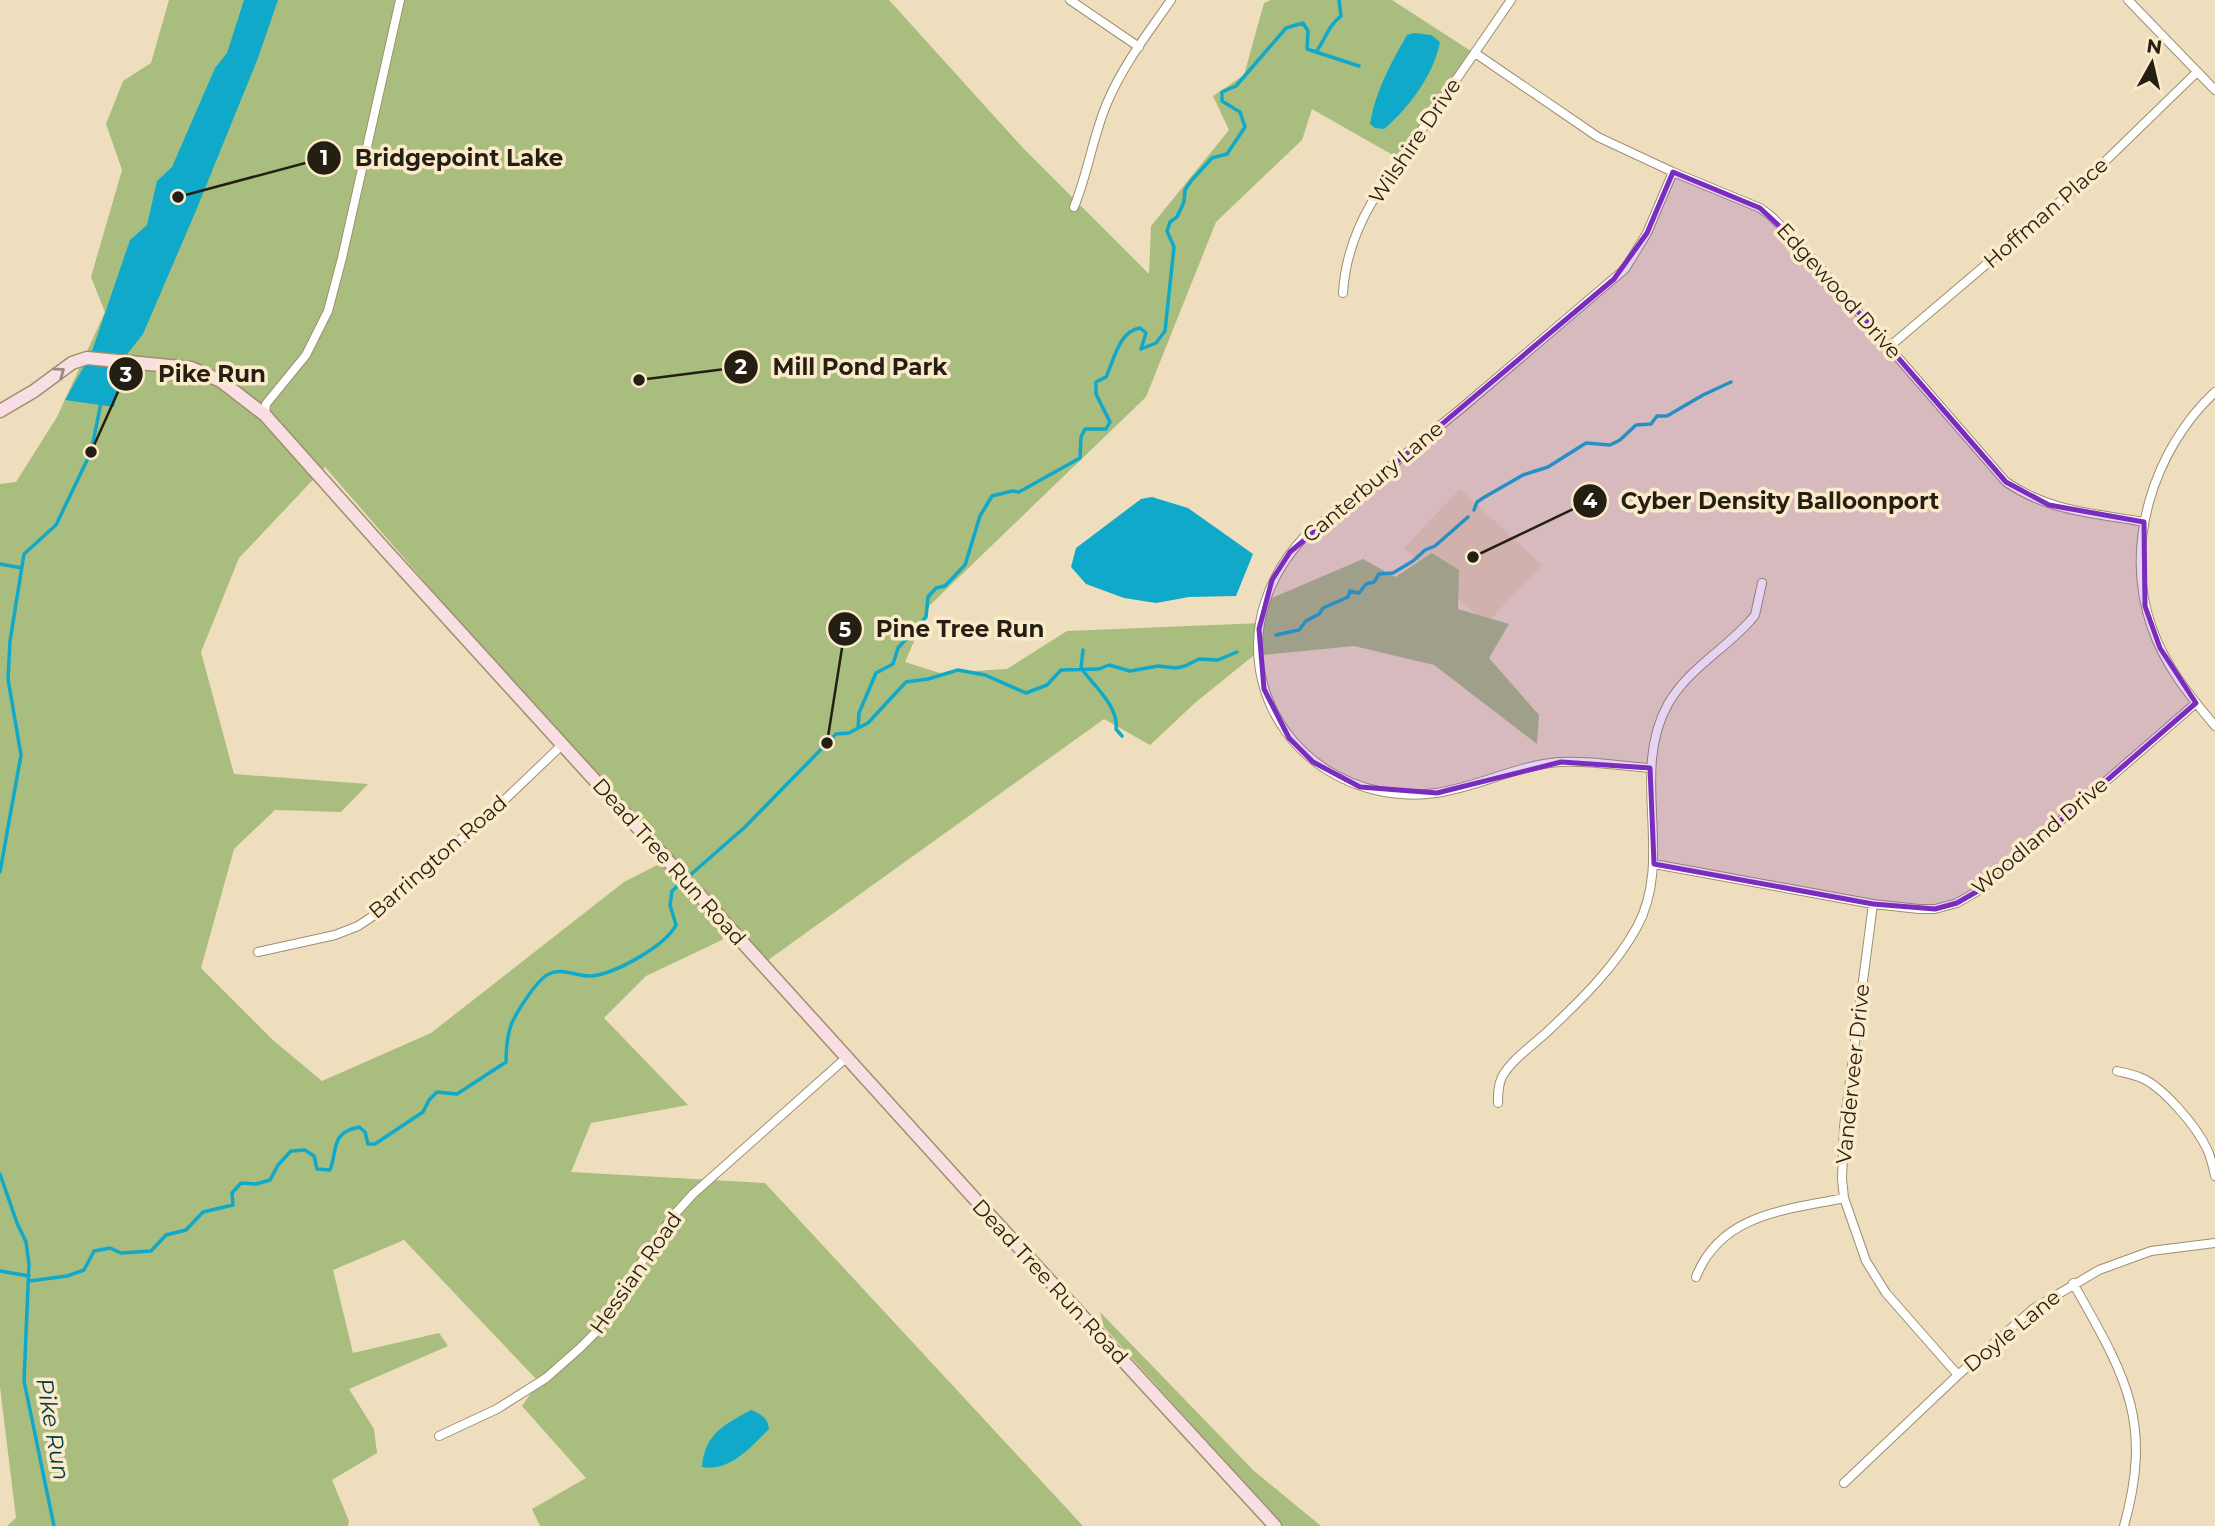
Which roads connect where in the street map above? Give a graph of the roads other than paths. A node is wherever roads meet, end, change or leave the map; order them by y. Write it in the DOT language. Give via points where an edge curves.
graph roads {
  1 [pos="400,0"];
  2 [pos="1070,0"];
  3 [pos="1171,0"];
  4 [pos="1511,0"];
  5 [pos="2128,0"];
  6 [pos="1139,47"];
  7 [pos="1475,54"];
  8 [pos="2197,72"];
  9 [pos="2215,90"];
  10 [pos="1673,172"];
  11 [pos="1074,207"];
  12 [pos="1343,292"];
  13 [pos="1889,347"];
  14 [pos="2215,392"];
  15 [pos="0,411"];
  16 [pos="265,415"];
  17 [pos="2144,522"];
  18 [pos="1762,583"];
  19 [pos="2196,703"];
  20 [pos="2215,726"];
  21 [pos="563,744"];
  22 [pos="1650,768"];
  23 [pos="1654,864"];
  24 [pos="680,874"];
  25 [pos="697,892"];
  26 [pos="1873,904"];
  27 [pos="258,952"];
  28 [pos="847,1057"];
  29 [pos="2118,1071"];
  30 [pos="1498,1103"];
  31 [pos="2215,1176"];
  32 [pos="1844,1198"];
  33 [pos="2215,1233"];
  34 [pos="2215,1242"];
  35 [pos="1696,1277"];
  36 [pos="2073,1283"];
  37 [pos="1958,1375"];
  38 [pos="439,1436"];
  39 [pos="1844,1483"];
  40 [pos="1275,1526"];
  41 [pos="2124,1526"];
  1 -- 16 [label="street" via="328,311 301,362 266,404"];
  2 -- 6 [label="street"];
  3 -- 6 [label="street"];
  4 -- 7 [label="street, Wilshire Drive"];
  5 -- 8 [label="street"];
  6 -- 11 [label="street" via="1107,103"];
  7 -- 10 [label="street, Edgewood Drive" via="1598,137"];
  7 -- 12 [label="street, Wilshire Drive" via="1357,228"];
  8 -- 9 [label="street"];
  8 -- 13 [label="street, Hoffman Place" via="2089,177"];
  10 -- 13 [label="street, Edgewood Drive" via="1771,216"];
  10 -- 22 [label="street, Canterbury Lane" via="1647,233 1625,269 1290,552 1265,598 1258,652 1264,689 1289,738 1313,762 1360,786 1387,792 1437,793 1561,762"];
  13 -- 17 [label="street, Edgewood Drive" via="2006,482 2049,505"];
  14 -- 17 [label="street" via="2168,452"];
  15 -- 16 [label="street, Dead Tree Run Road, one-way" via="72,363 87,358 180,365 201,371"];
  16 -- 21 [label="street, Dead Tree Run Road"];
  17 -- 19 [label="street" via="2141,575 2145,606 2160,648"];
  18 -- 22 [label="street" via="1751,621 1688,678 1668,705 1655,737"];
  19 -- 20 [label="street"];
  19 -- 26 [label="street, Woodland Drive" via="1983,888 1958,903 1935,909"];
  21 -- 24 [label="street, Dead Tree Run Road"];
  21 -- 27 [label="street, Barrington Road" via="379,912 335,935"];
  22 -- 23 [label="street"];
  23 -- 26 [label="street, Woodland Drive"];
  23 -- 30 [label="street" via="1650,892 1630,940 1572,1009 1507,1070 1499,1086"];
  24 -- 25 [label="street, Dead Tree Run Road"];
  25 -- 28 [label="street, Dead Tree Run Road"];
  26 -- 32 [label="street, Vanderveer Drive" via="1844,1126"];
  28 -- 38 [label="street, Hessian Road" via="693,1194 674,1215 597,1331 580,1348 546,1378 507,1403"];
  28 -- 40 [label="street, Dead Tree Run Road"];
  29 -- 31 [label="street" via="2150,1082 2174,1103 2202,1139"];
  32 -- 35 [label="street" via="1746,1221 1713,1247"];
  32 -- 37 [label="street, Vanderveer Drive" via="1866,1261 1886,1293"];
  33 -- 34 [label="street"];
  34 -- 36 [label="street, Doyle Lane" via="2151,1251"];
  36 -- 37 [label="street, Doyle Lane" via="2033,1309"];
  36 -- 41 [label="street" via="2110,1348 2135,1421 2137,1466"];
  37 -- 39 [label="street, Doyle Lane"];
}
